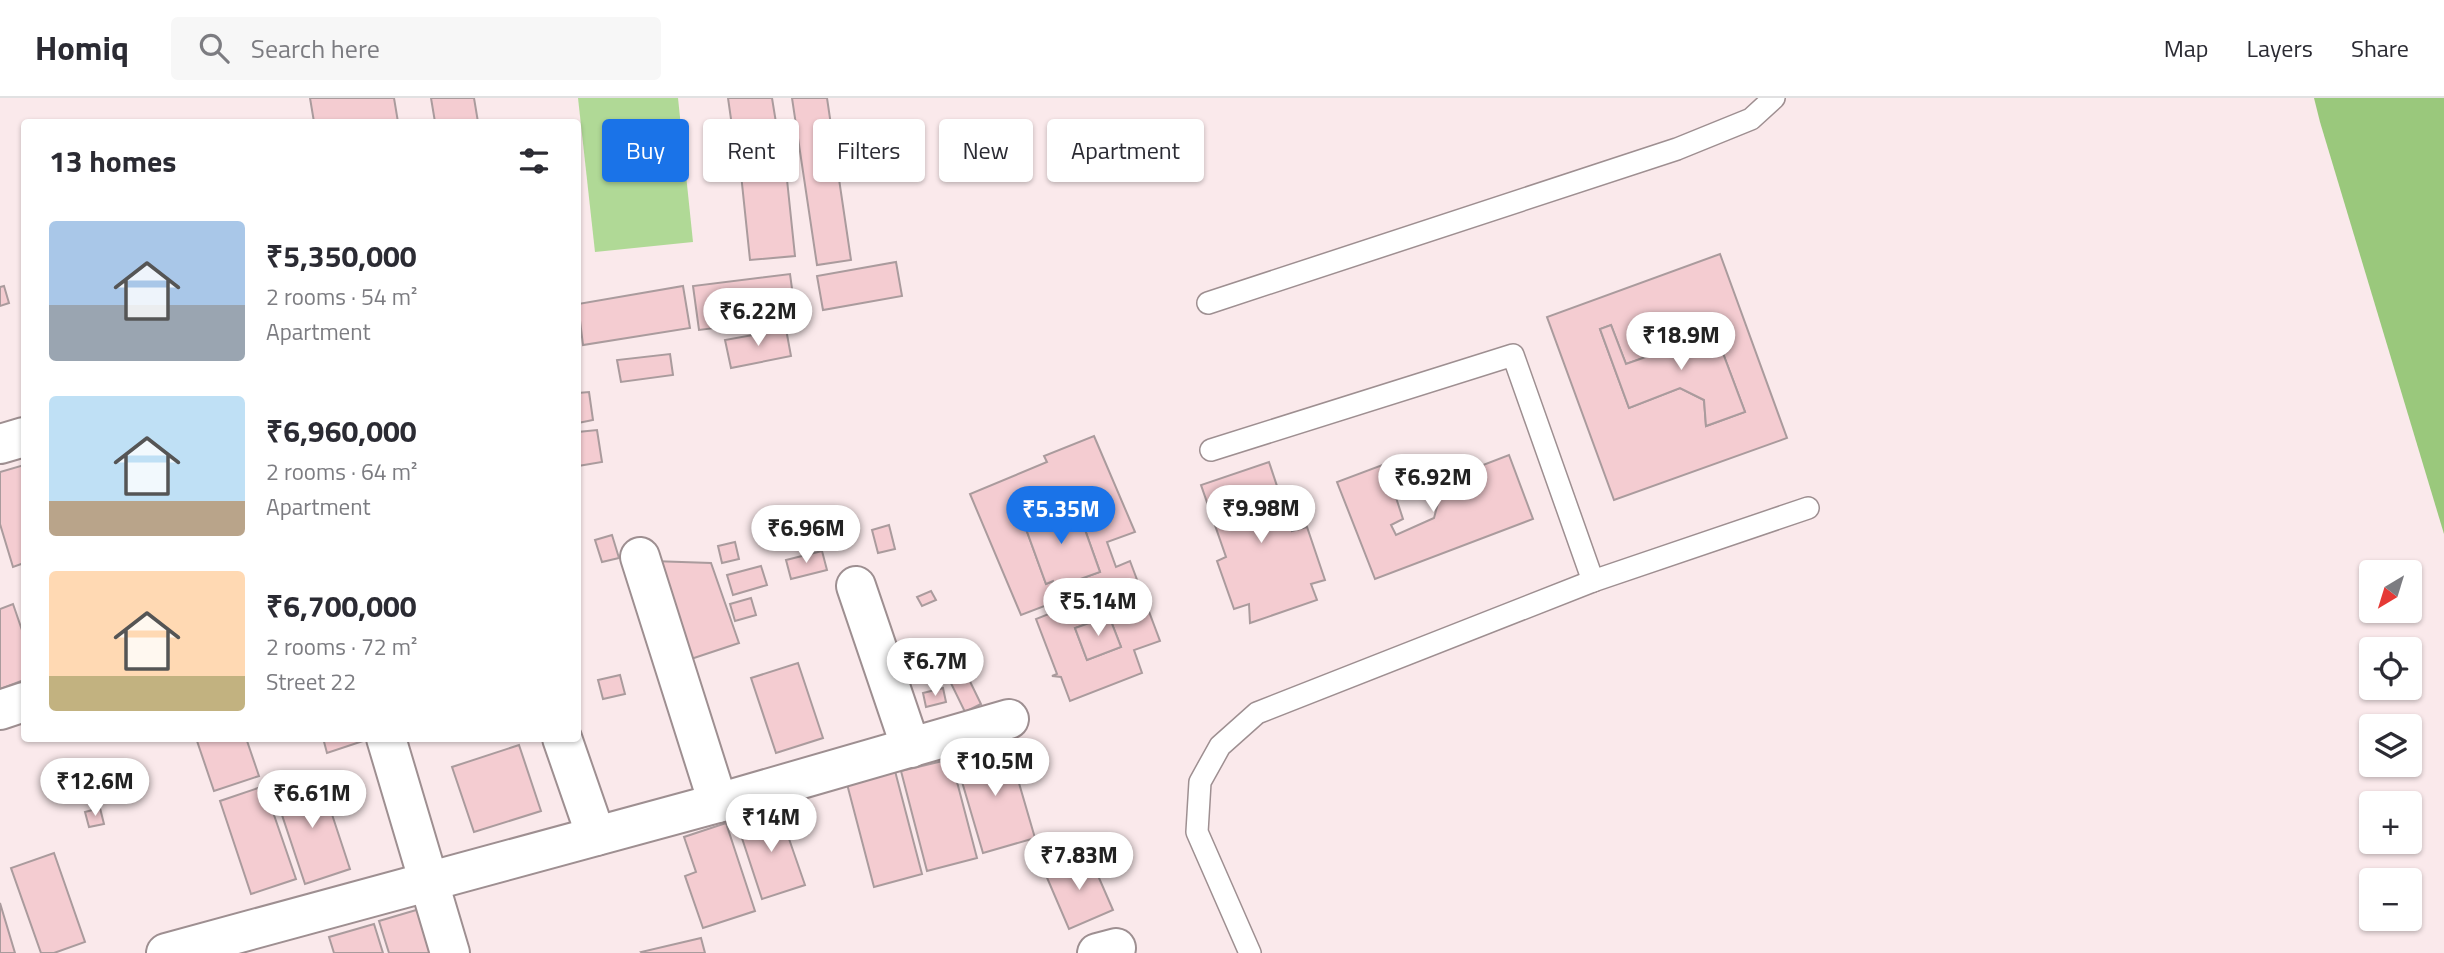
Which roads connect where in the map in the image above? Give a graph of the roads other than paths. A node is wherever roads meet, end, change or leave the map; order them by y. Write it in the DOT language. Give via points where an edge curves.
graph roads {
  1 [pos="1774,98"];
  2 [pos="1208,303"];
  3 [pos="21,438"];
  4 [pos="0,444"];
  5 [pos="1211,450"];
  6 [pos="1808,508"];
  7 [pos="640,557"];
  8 [pos="1593,581"];
  9 [pos="856,586"];
  10 [pos="21,703"];
  11 [pos="0,710"];
  12 [pos="1009,719"];
  13 [pos="387,742"];
  14 [pos="563,742"];
  15 [pos="911,748"];
  16 [pos="718,803"];
  17 [pos="596,836"];
  18 [pos="428,881"];
  19 [pos="166,953"];
  20 [pos="450,953"];
  21 [pos="1250,953"];
  1 -- 2 [label="lane" via="1751,119 1677,149"];
  3 -- 4 [label="street"];
  5 -- 8 [label="lane" via="1513,355"];
  6 -- 8 [label="lane"];
  7 -- 16 [label="street"];
  8 -- 21 [label="lane" via="1257,713 1220,746 1200,782 1196,832"];
  9 -- 15 [label="street"];
  10 -- 11 [label="street"];
  12 -- 15 [label="street"];
  13 -- 18 [label="street"];
  14 -- 17 [label="street"];
  15 -- 16 [label="street"];
  16 -- 17 [label="street"];
  17 -- 18 [label="street"];
  18 -- 19 [label="street"];
  18 -- 20 [label="street"];
}
